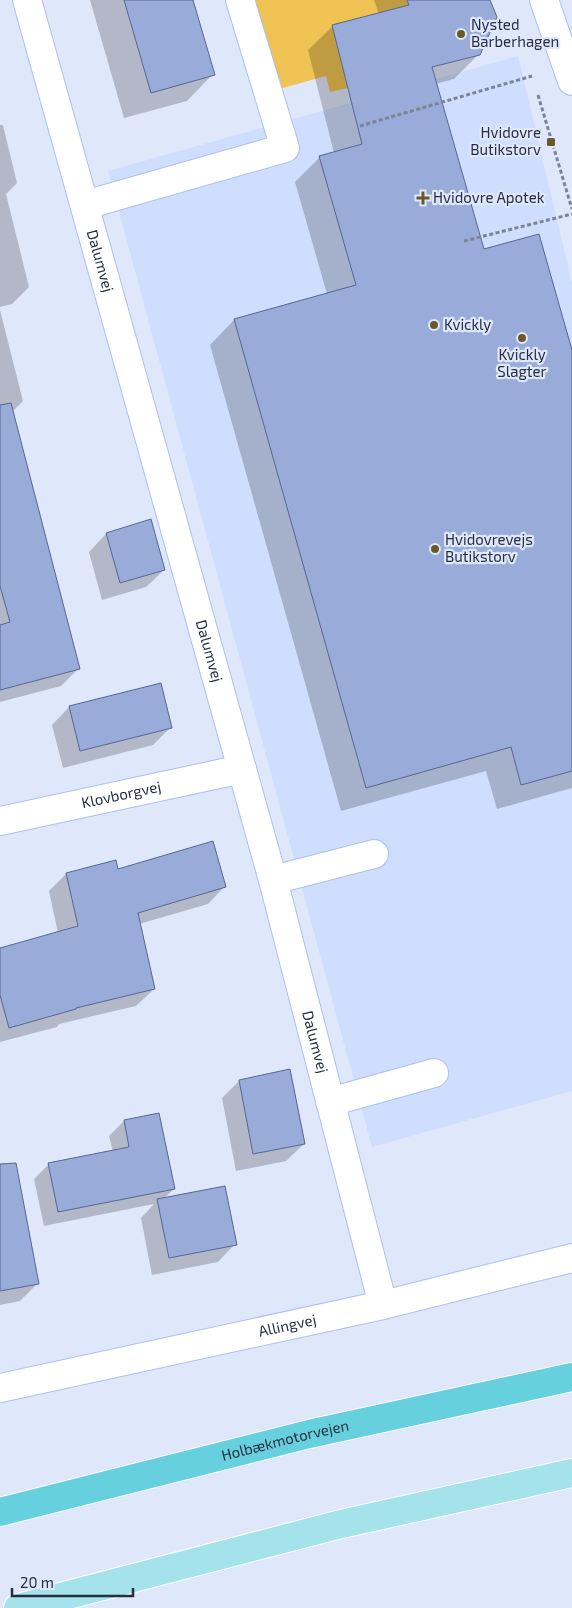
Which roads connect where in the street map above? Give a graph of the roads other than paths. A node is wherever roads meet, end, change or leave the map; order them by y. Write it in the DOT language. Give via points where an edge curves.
graph roads {
  1 [pos="27,0"];
  2 [pos="240,0"];
  3 [pos="544,0"];
  4 [pos="571,70"];
  5 [pos="85,205"];
  6 [pos="242,769"];
  7 [pos="0,821"];
  8 [pos="374,854"];
  9 [pos="273,880"];
  10 [pos="434,1073"];
  11 [pos="330,1102"];
  12 [pos="572,1258"];
  13 [pos="383,1305"];
  14 [pos="572,1377"];
  15 [pos="0,1388"];
  16 [pos="572,1473"];
  17 [pos="0,1512"];
  18 [pos="18,1608"];
  1 -- 5 [label="street, Dalumvej"];
  2 -- 5 [label="street" via="285,148"];
  3 -- 4 [label="street"];
  5 -- 6 [label="street, Dalumvej"];
  6 -- 7 [label="street, Klovborgvej"];
  6 -- 9 [label="street, Dalumvej"];
  8 -- 9 [label="street"];
  9 -- 11 [label="street, Dalumvej"];
  10 -- 11 [label="street"];
  11 -- 13 [label="street, Dalumvej"];
  12 -- 13 [label="street, Allingvej"];
  13 -- 15 [label="street, Allingvej"];
  14 -- 17 [label="highway, Holbækmotorvejen" via="310,1434"];
  16 -- 18 [label="main road" via="341,1524"];
}
